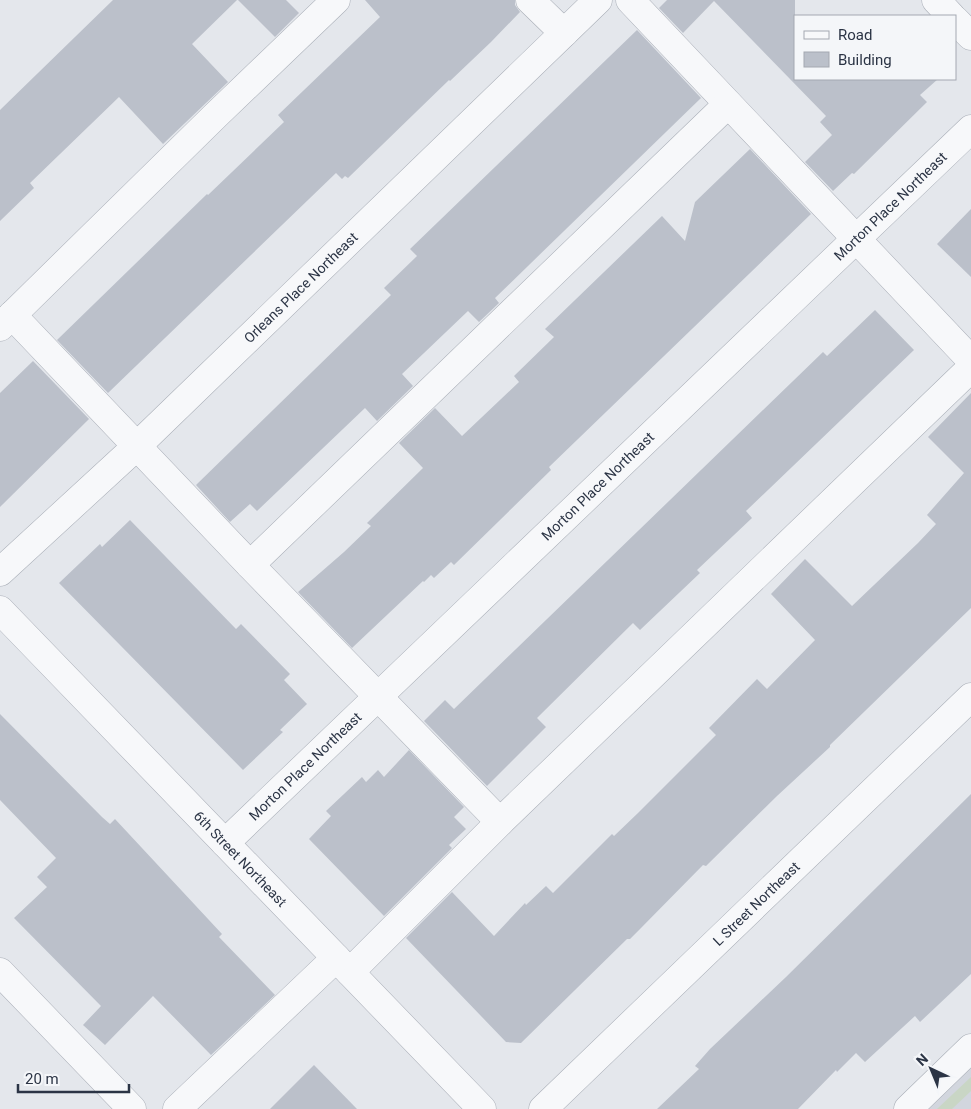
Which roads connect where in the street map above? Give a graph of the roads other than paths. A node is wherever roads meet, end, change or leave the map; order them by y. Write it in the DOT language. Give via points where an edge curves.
graph roads {
  1 [pos="336,0"];
  2 [pos="530,0"];
  3 [pos="598,0"];
  4 [pos="630,0"];
  5 [pos="936,0"];
  6 [pos="951,15"];
  7 [pos="956,21"];
  8 [pos="564,33"];
  9 [pos="971,36"];
  10 [pos="728,104"];
  11 [pos="971,129"];
  12 [pos="858,238"];
  13 [pos="6,321"];
  14 [pos="971,360"];
  15 [pos="971,368"];
  16 [pos="137,446"];
  17 [pos="250,565"];
  18 [pos="0,572"];
  19 [pos="0,610"];
  20 [pos="379,697"];
  21 [pos="971,697"];
  22 [pos="500,822"];
  23 [pos="225,843"];
  24 [pos="343,965"];
  25 [pos="0,972"];
  26 [pos="971,1048"];
  27 [pos="132,1109"];
  28 [pos="177,1109"];
  29 [pos="482,1109"];
  30 [pos="543,1109"];
  31 [pos="908,1109"];
  1 -- 13 [label="street"];
  2 -- 8 [label="street"];
  3 -- 8 [label="street, Orleans Place Northeast"];
  4 -- 10 [label="street"];
  5 -- 6 [label="street"];
  7 -- 9 [label="street"];
  8 -- 16 [label="street, Orleans Place Northeast"];
  10 -- 12 [label="street"];
  10 -- 17 [label="street"];
  11 -- 12 [label="street, Morton Place Northeast"];
  12 -- 14 [label="street"];
  12 -- 20 [label="street, Morton Place Northeast"];
  13 -- 16 [label="street"];
  15 -- 22 [label="street"];
  16 -- 17 [label="street"];
  16 -- 18 [label="street, Orleans Place Northeast"];
  17 -- 20 [label="street"];
  19 -- 23 [label="street, 6th Street Northeast"];
  20 -- 22 [label="street"];
  20 -- 23 [label="street, Morton Place Northeast"];
  21 -- 30 [label="street, L Street Northeast"];
  22 -- 24 [label="street"];
  23 -- 24 [label="street, 6th Street Northeast"];
  24 -- 28 [label="street"];
  24 -- 29 [label="street, 6th Street Northeast"];
  25 -- 27 [label="street"];
  26 -- 31 [label="street"];
}
